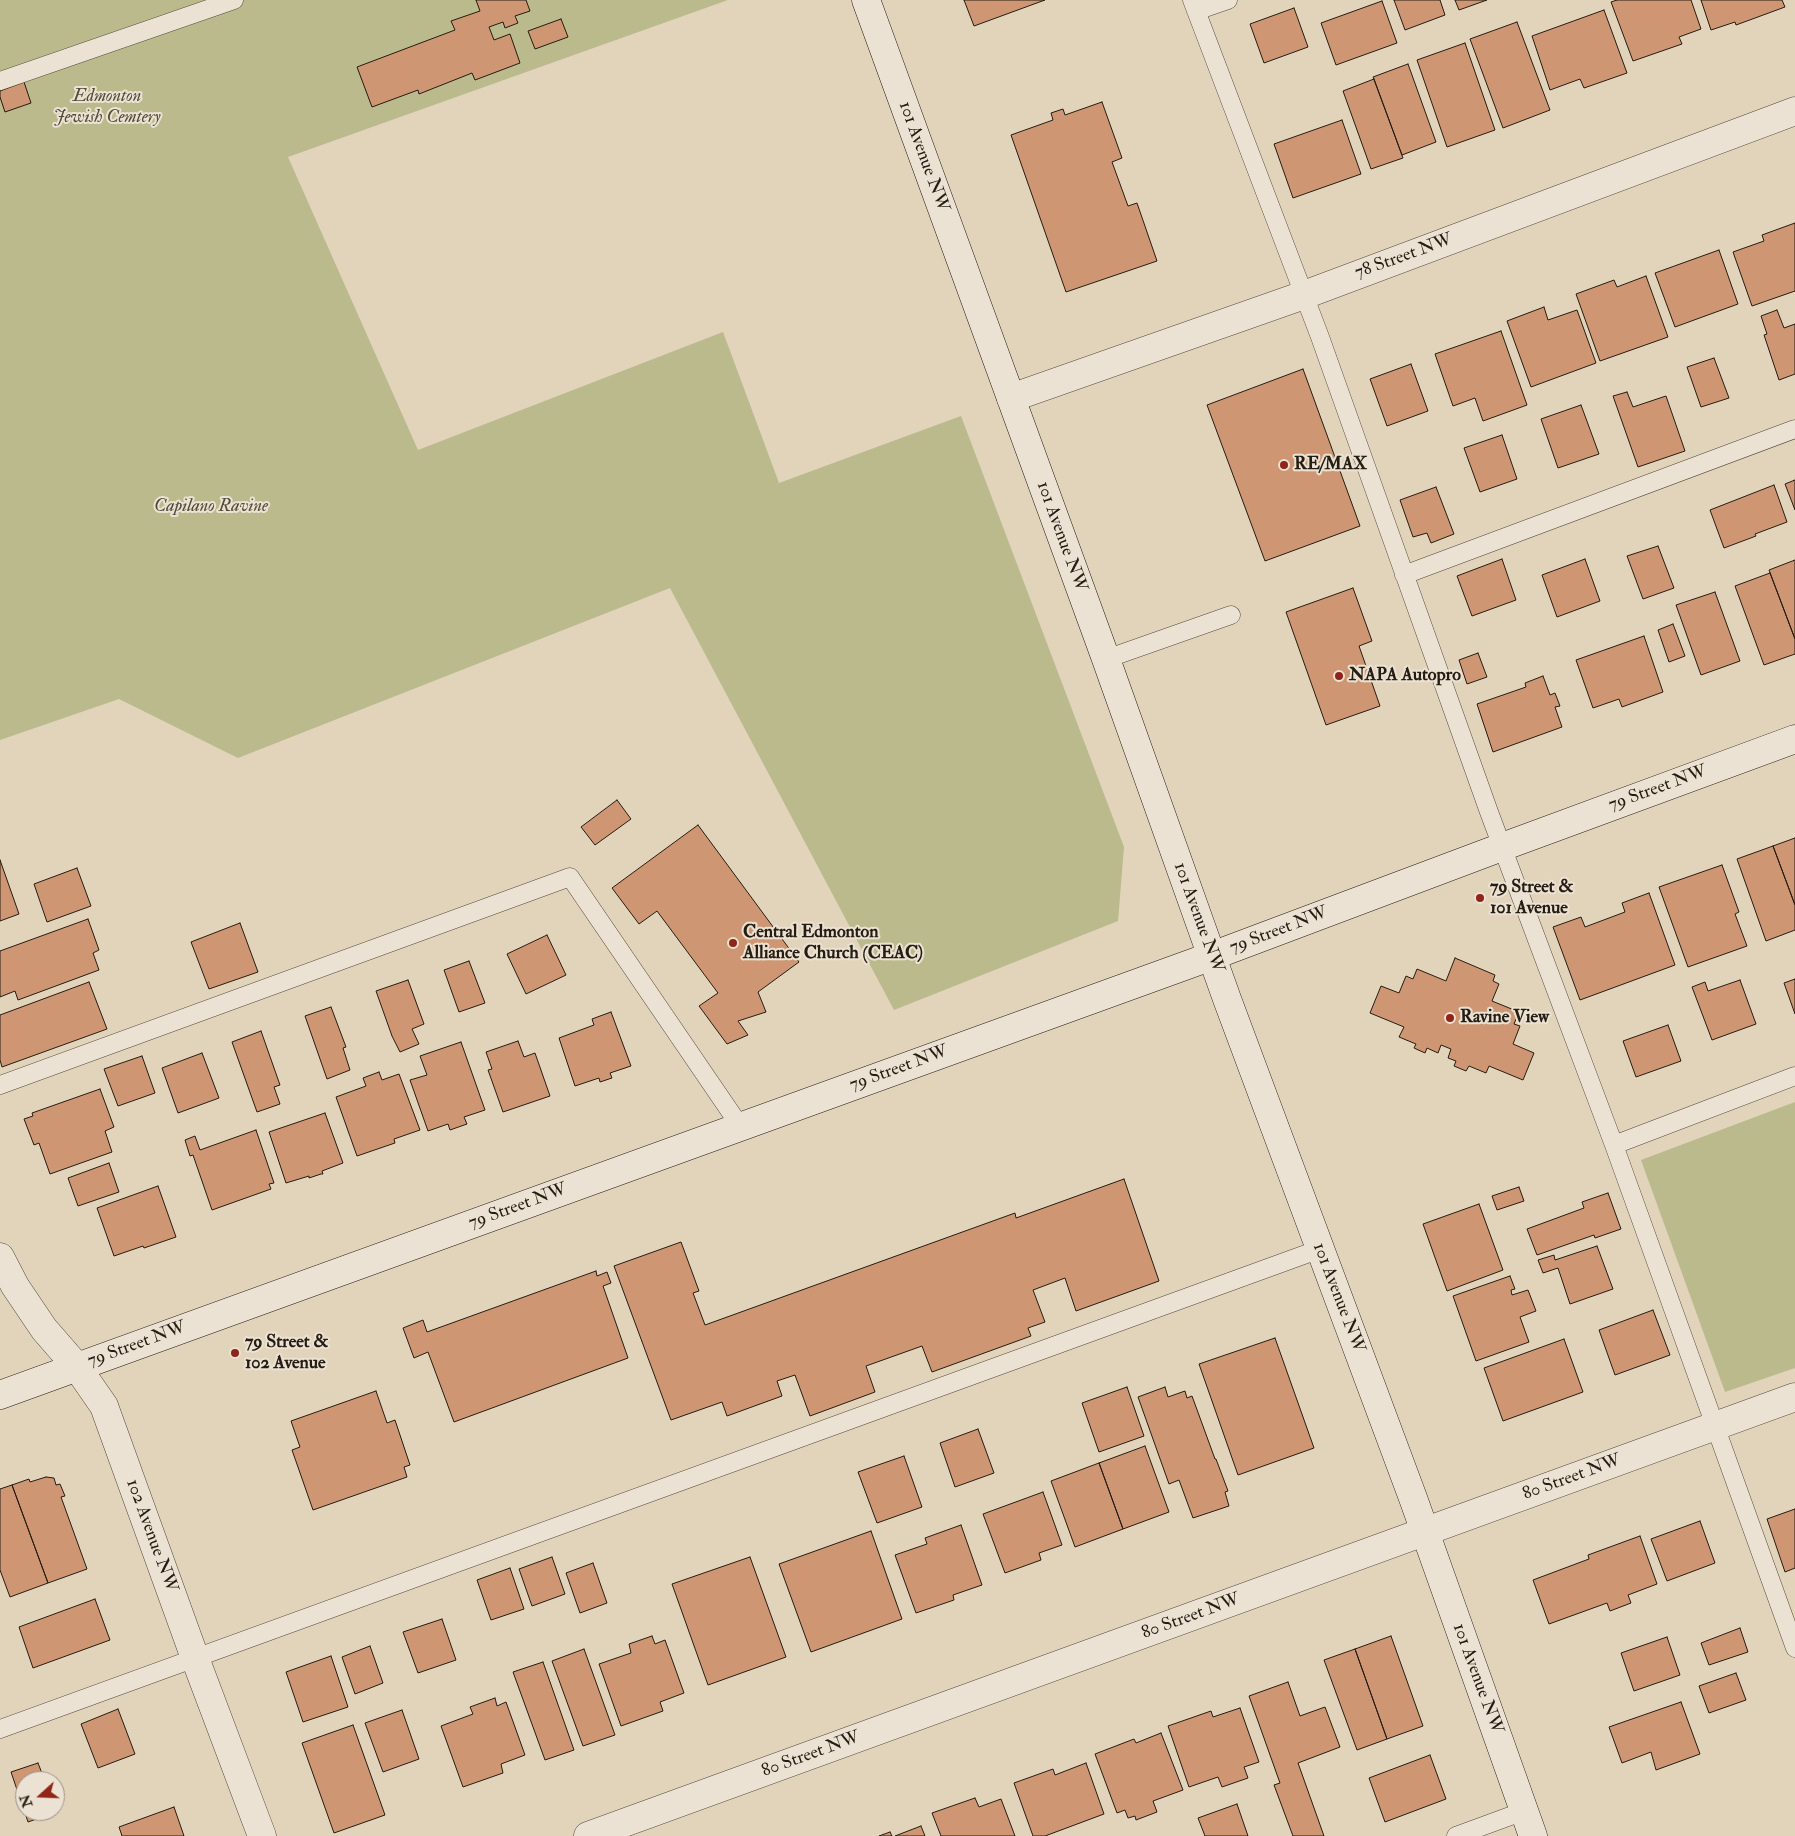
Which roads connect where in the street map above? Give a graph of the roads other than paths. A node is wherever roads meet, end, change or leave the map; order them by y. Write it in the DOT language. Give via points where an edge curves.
graph roads {
  1 [pos="234,0"];
  2 [pos="866,0"];
  3 [pos="1228,0"];
  4 [pos="1194,6"];
  5 [pos="0,81"];
  6 [pos="1795,111"];
  7 [pos="1304,295"];
  8 [pos="1011,398"];
  9 [pos="1795,429"];
  10 [pos="1404,575"];
  11 [pos="1231,615"];
  12 [pos="1106,659"];
  13 [pos="1795,739"];
  14 [pos="1502,847"];
  15 [pos="1212,956"];
  16 [pos="1795,1076"];
  17 [pos="0,1084"];
  18 [pos="740,1126"];
  19 [pos="1614,1145"];
  20 [pos="1320,1250"];
  21 [pos="0,1257"];
  22 [pos="77,1367"];
  23 [pos="0,1395"];
  24 [pos="1795,1397"];
  25 [pos="1715,1425"];
  26 [pos="1425,1532"];
  27 [pos="1795,1648"];
  28 [pos="195,1658"];
  29 [pos="0,1729"];
  30 [pos="1524,1811"];
  31 [pos="262,1836"];
  32 [pos="588,1836"];
  33 [pos="1456,1836"];
  34 [pos="1533,1836"];
  1 -- 5 [label="lane"];
  2 -- 8 [label="street, 101 Avenue NW"];
  3 -- 4 [label="lane"];
  4 -- 7 [label="lane"];
  6 -- 7 [label="street, 78 Street NW"];
  7 -- 8 [label="street, 78 Street NW"];
  7 -- 10 [label="lane"];
  8 -- 12 [label="street, 101 Avenue NW"];
  9 -- 10 [label="lane"];
  10 -- 14 [label="lane"];
  11 -- 12 [label="lane"];
  12 -- 15 [label="street, 101 Avenue NW"];
  13 -- 14 [label="street, 79 Street NW"];
  14 -- 15 [label="street, 79 Street NW"];
  14 -- 19 [label="lane"];
  15 -- 18 [label="street, 79 Street NW"];
  15 -- 20 [label="street, 101 Avenue NW"];
  16 -- 19 [label="lane"];
  17 -- 18 [label="lane" via="570,877"];
  18 -- 22 [label="street, 79 Street NW"];
  19 -- 25 [label="lane"];
  20 -- 26 [label="street, 101 Avenue NW"];
  20 -- 28 [label="lane"];
  21 -- 22 [label="street, 102 Avenue NW" via="44,1329"];
  22 -- 23 [label="street, 79 Street NW"];
  22 -- 28 [label="street, 102 Avenue NW" via="104,1406"];
  24 -- 25 [label="street, 80 Street NW"];
  25 -- 26 [label="street, 80 Street NW"];
  25 -- 27 [label="lane"];
  26 -- 30 [label="street, 101 Avenue NW"];
  26 -- 32 [label="street, 80 Street NW"];
  28 -- 29 [label="lane"];
  28 -- 31 [label="street, 102 Avenue NW"];
  30 -- 33 [label="lane"];
  30 -- 34 [label="street, 101 Avenue NW"];
}
